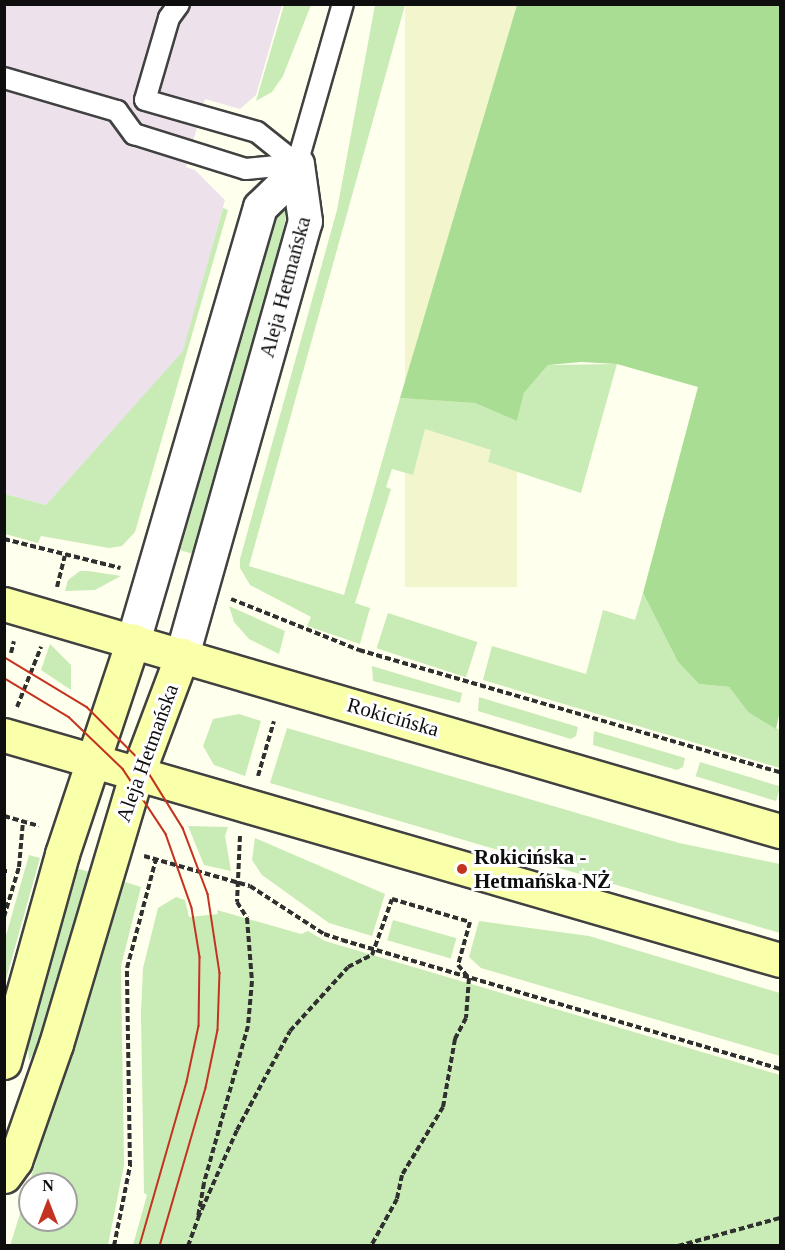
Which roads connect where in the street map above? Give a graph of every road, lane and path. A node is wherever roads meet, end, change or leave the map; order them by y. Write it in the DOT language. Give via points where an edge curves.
graph roads {
  1 [pos="179,4"];
  2 [pos="343,4"];
  3 [pos="4,78"];
  4 [pos="145,99"];
  5 [pos="117,111"];
  6 [pos="297,164"];
  7 [pos="4,539"];
  8 [pos="65,556"];
  9 [pos="132,570"];
  10 [pos="56,591"];
  11 [pos="223,596"];
  12 [pos="4,604"];
  13 [pos="133,641"];
  14 [pos="42,642"];
  15 [pos="182,655"];
  16 [pos="274,721"];
  17 [pos="10,723"];
  18 [pos="91,760"];
  19 [pos="780,772"];
  20 [pos="137,773"];
  21 [pos="256,783"];
  22 [pos="4,816"];
  23 [pos="23,821"];
  24 [pos="43,827"];
  25 [pos="242,830"];
  26 [pos="780,831"];
  27 [pos="138,854"];
  28 [pos="156,859"];
  29 [pos="239,883"];
  30 [pos="4,917"];
  31 [pos="374,950"];
  32 [pos="780,960"];
  33 [pos="469,978"];
  34 [pos="4,1062"];
  35 [pos="780,1069"];
  36 [pos="4,1176"];
  37 [pos="198,1218"];
  38 [pos="780,1218"];
  39 [pos="114,1245"];
  40 [pos="188,1245"];
  41 [pos="371,1245"];
  42 [pos="678,1245"];
  1 -- 4 [label="lane" via="169,18"];
  2 -- 6 [label="lane"];
  3 -- 5 [label="lane"];
  4 -- 5 [label="lane"];
  4 -- 6 [label="lane" via="257,132"];
  5 -- 6 [label="lane" via="134,134 246,170"];
  6 -- 13 [label="street, Aleja Hetmańska" via="286,182 260,207"];
  6 -- 15 [label="street, Aleja Hetmańska" via="305,221"];
  7 -- 8 [label="path"];
  8 -- 9 [label="path"];
  8 -- 10 [label="path"];
  11 -- 19 [label="path" via="359,650"];
  12 -- 13 [label="main road, Rokicińska"];
  13 -- 15 [label="main road, Rokicińska"];
  13 -- 18 [label="main road, Aleja Hetmańska"];
  14 -- 17 [label="path"];
  15 -- 20 [label="main road, Aleja Hetmańska"];
  15 -- 26 [label="main road, Rokicińska"];
  16 -- 21 [label="path"];
  17 -- 18 [label="main road"];
  18 -- 20 [label="main road"];
  18 -- 34 [label="main road, Aleja Hetmańska"];
  20 -- 32 [label="main road"];
  20 -- 36 [label="main road, Aleja Hetmańska" via="56,1044 15,1161"];
  22 -- 23 [label="path"];
  23 -- 24 [label="path"];
  23 -- 30 [label="path" via="19,867"];
  25 -- 29 [label="path"];
  27 -- 28 [label="path"];
  28 -- 29 [label="path"];
  28 -- 39 [label="path" via="127,968 130,1166"];
  29 -- 31 [label="path" via="264,893 324,934"];
  29 -- 37 [label="path" via="237,902 247,918 252,981 248,1026 204,1183"];
  31 -- 33 [label="path"];
  31 -- 33 [label="path" via="392,899 459,918 470,922 458,965"];
  31 -- 37 [label="path" via="327,987 290,1031 237,1130"];
  33 -- 35 [label="path"];
  33 -- 41 [label="path" via="466,1018 455,1039 443,1107 402,1175 397,1199"];
  37 -- 40 [label="path"];
  38 -- 42 [label="path"];
}
